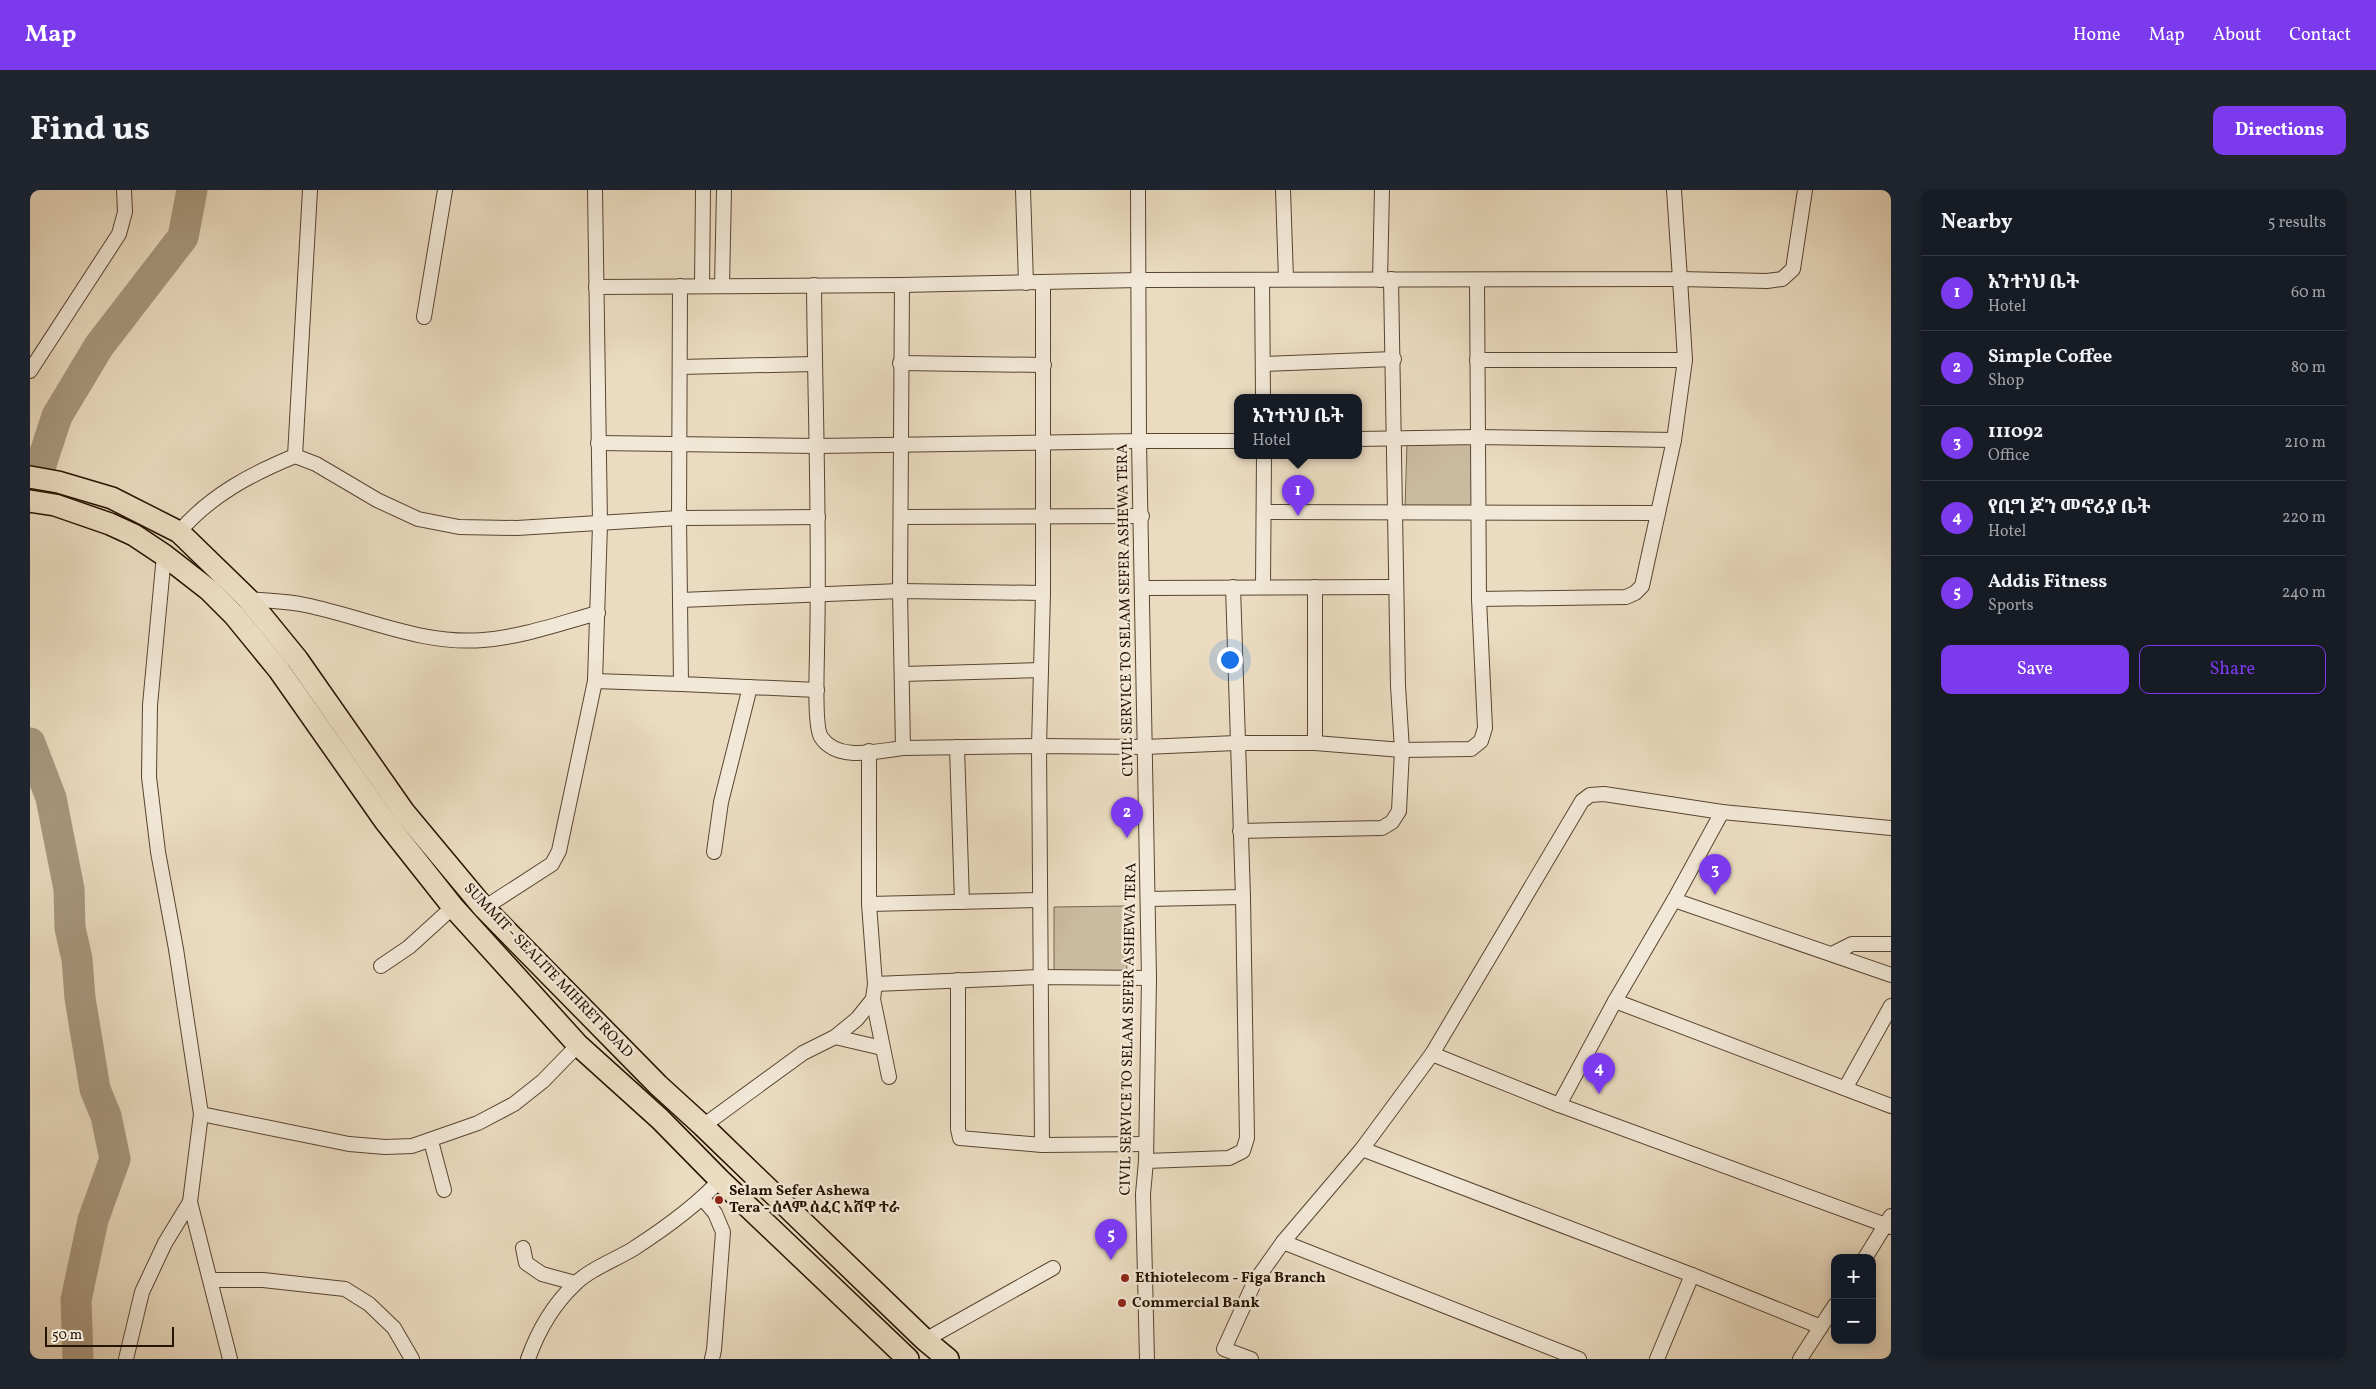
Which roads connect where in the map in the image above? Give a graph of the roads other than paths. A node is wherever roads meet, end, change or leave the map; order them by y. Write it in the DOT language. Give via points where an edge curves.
graph roads {
  1 [pos="124,190"];
  2 [pos="310,190"];
  3 [pos="445,190"];
  4 [pos="595,190"];
  5 [pos="703,190"];
  6 [pos="724,190"];
  7 [pos="1023,190"];
  8 [pos="1138,190"];
  9 [pos="1283,190"];
  10 [pos="1382,190"];
  11 [pos="1674,190"];
  12 [pos="1804,190"];
  13 [pos="1286,279"];
  14 [pos="1385,279"];
  15 [pos="1680,279"];
  16 [pos="1139,280"];
  17 [pos="1262,280"];
  18 [pos="1477,280"];
  19 [pos="1026,283"];
  20 [pos="1044,283"];
  21 [pos="814,285"];
  22 [pos="902,285"];
  23 [pos="680,286"];
  24 [pos="702,286"];
  25 [pos="722,286"];
  26 [pos="596,287"];
  27 [pos="424,317"];
  28 [pos="1394,359"];
  29 [pos="1477,360"];
  30 [pos="1685,360"];
  31 [pos="900,363"];
  32 [pos="814,364"];
  33 [pos="1263,364"];
  34 [pos="1044,365"];
  35 [pos="680,367"];
  36 [pos="30,370"];
  37 [pos="1263,394"];
  38 [pos="1477,436"];
  39 [pos="1394,438"];
  40 [pos="1362,439"];
  41 [pos="1674,440"];
  42 [pos="1139,441"];
  43 [pos="1234,442"];
  44 [pos="598,443"];
  45 [pos="1043,443"];
  46 [pos="901,444"];
  47 [pos="680,445"];
  48 [pos="817,446"];
  49 [pos="295,456"];
  50 [pos="1264,459"];
  51 [pos="30,477"];
  52 [pos="30,501"];
  53 [pos="1264,512"];
  54 [pos="1480,512"];
  55 [pos="1396,513"];
  56 [pos="1658,513"];
  57 [pos="1142,516"];
  58 [pos="818,517"];
  59 [pos="902,517"];
  60 [pos="679,518"];
  61 [pos="1043,518"];
  62 [pos="600,524"];
  63 [pos="179,532"];
  64 [pos="164,555"];
  65 [pos="1263,586"];
  66 [pos="1233,587"];
  67 [pos="1315,587"];
  68 [pos="1143,588"];
  69 [pos="1396,588"];
  70 [pos="900,591"];
  71 [pos="819,593"];
  72 [pos="1043,593"];
  73 [pos="248,599"];
  74 [pos="1479,599"];
  75 [pos="681,600"];
  76 [pos="598,613"];
  77 [pos="1041,670"];
  78 [pos="902,674"];
  79 [pos="595,681"];
  80 [pos="681,684"];
  81 [pos="750,687"];
  82 [pos="816,690"];
  83 [pos="1236,743"];
  84 [pos="1316,743"];
  85 [pos="1039,746"];
  86 [pos="957,747"];
  87 [pos="1145,747"];
  88 [pos="902,748"];
  89 [pos="1402,750"];
  90 [pos="869,751"];
  91 [pos="1722,812"];
  92 [pos="1891,828"];
  93 [pos="1240,831"];
  94 [pos="714,852"];
  95 [pos="1243,897"];
  96 [pos="1148,899"];
  97 [pos="1039,900"];
  98 [pos="1674,900"];
  99 [pos="962,902"];
  100 [pos="869,904"];
  101 [pos="453,907"];
  102 [pos="484,908"];
  103 [pos="1891,944"];
  104 [pos="1832,954"];
  105 [pos="381,966"];
  106 [pos="1891,975"];
  107 [pos="1039,977"];
  108 [pos="1149,978"];
  109 [pos="958,980"];
  110 [pos="875,984"];
  111 [pos="873,999"];
  112 [pos="1615,1001"];
  113 [pos="1891,1006"];
  114 [pos="835,1037"];
  115 [pos="578,1045"];
  116 [pos="882,1048"];
  117 [pos="1432,1054"];
  118 [pos="889,1077"];
  119 [pos="658,1085"];
  120 [pos="1846,1088"];
  121 [pos="640,1102"];
  122 [pos="1559,1106"];
  123 [pos="1891,1106"];
  124 [pos="202,1114"];
  125 [pos="703,1126"];
  126 [pos="431,1141"];
  127 [pos="1146,1144"];
  128 [pos="1042,1145"];
  129 [pos="1362,1149"];
  130 [pos="1146,1161"];
  131 [pos="720,1180"];
  132 [pos="444,1190"];
  133 [pos="703,1199"];
  134 [pos="190,1202"];
  135 [pos="1889,1222"];
  136 [pos="1283,1242"];
  137 [pos="523,1248"];
  138 [pos="1868,1254"];
  139 [pos="1053,1268"];
  140 [pos="1692,1275"];
  141 [pos="211,1280"];
  142 [pos="575,1283"];
  143 [pos="1831,1311"];
  144 [pos="1821,1327"];
  145 [pos="925,1340"];
  146 [pos="126,1359"];
  147 [pos="230,1359"];
  148 [pos="412,1359"];
  149 [pos="528,1359"];
  150 [pos="712,1359"];
  151 [pos="908,1359"];
  152 [pos="948,1359"];
  153 [pos="1147,1359"];
  154 [pos="1251,1359"];
  155 [pos="1579,1359"];
  156 [pos="1656,1359"];
  157 [pos="1800,1359"];
  1 -- 36 [label="street" via="125,212 119,234"];
  2 -- 49 [label="street"];
  3 -- 27 [label="street"];
  4 -- 26 [label="street"];
  5 -- 24 [label="street"];
  6 -- 25 [label="street"];
  7 -- 19 [label="street"];
  8 -- 16 [label="street, CIVIL SERVICE TO SELAM SEFER ASHEWA TERA"];
  9 -- 13 [label="street"];
  10 -- 14 [label="street"];
  11 -- 15 [label="street"];
  12 -- 15 [label="street" via="1792,269 1782,279"];
  13 -- 14 [label="street"];
  13 -- 17 [label="street"];
  14 -- 18 [label="street"];
  14 -- 28 [label="street"];
  15 -- 18 [label="street"];
  15 -- 30 [label="street"];
  16 -- 17 [label="street"];
  16 -- 20 [label="street"];
  16 -- 42 [label="street, CIVIL SERVICE TO SELAM SEFER ASHEWA TERA"];
  17 -- 33 [label="street"];
  18 -- 29 [label="street"];
  19 -- 20 [label="street"];
  19 -- 22 [label="street"];
  20 -- 34 [label="street"];
  21 -- 22 [label="street"];
  21 -- 25 [label="street"];
  21 -- 32 [label="street"];
  22 -- 31 [label="street"];
  23 -- 24 [label="street"];
  23 -- 26 [label="street"];
  23 -- 35 [label="street"];
  24 -- 25 [label="street"];
  26 -- 44 [label="street"];
  28 -- 33 [label="street"];
  28 -- 39 [label="street"];
  29 -- 30 [label="street"];
  29 -- 38 [label="street"];
  30 -- 41 [label="street"];
  31 -- 34 [label="street"];
  31 -- 46 [label="street"];
  32 -- 35 [label="street"];
  32 -- 48 [label="street"];
  33 -- 37 [label="street"];
  34 -- 45 [label="street"];
  35 -- 47 [label="street"];
  38 -- 39 [label="street"];
  38 -- 41 [label="street"];
  38 -- 54 [label="street"];
  39 -- 40 [label="street"];
  39 -- 55 [label="street"];
  41 -- 56 [label="street"];
  42 -- 43 [label="street"];
  42 -- 45 [label="street"];
  42 -- 57 [label="street, CIVIL SERVICE TO SELAM SEFER ASHEWA TERA"];
  44 -- 47 [label="street"];
  44 -- 62 [label="street"];
  45 -- 46 [label="street"];
  45 -- 61 [label="street"];
  46 -- 48 [label="street"];
  46 -- 59 [label="street"];
  47 -- 48 [label="street"];
  47 -- 60 [label="street"];
  48 -- 58 [label="street"];
  49 -- 62 [label="street" via="418,519 459,527"];
  49 -- 63 [label="street" via="228,489 198,510"];
  50 -- 53 [label="street"];
  51 -- 63 [label="main road, SUMMIT - SEALITE MIHRET ROAD" via="112,498"];
  52 -- 64 [label="main road" via="55,505 110,524"];
  53 -- 55 [label="street"];
  53 -- 65 [label="street"];
  54 -- 55 [label="street"];
  54 -- 56 [label="street"];
  54 -- 74 [label="street"];
  55 -- 69 [label="street"];
  56 -- 74 [label="street" via="1642,586 1635,593 1626,597"];
  57 -- 61 [label="street"];
  57 -- 68 [label="street, CIVIL SERVICE TO SELAM SEFER ASHEWA TERA"];
  58 -- 60 [label="street"];
  58 -- 71 [label="street"];
  59 -- 61 [label="street"];
  59 -- 70 [label="street"];
  60 -- 62 [label="street"];
  60 -- 75 [label="street"];
  61 -- 72 [label="street"];
  62 -- 76 [label="street"];
  63 -- 73 [label="main road, SUMMIT - SEALITE MIHRET ROAD"];
  64 -- 101 [label="main road" via="209,590 234,615 279,670 385,821"];
  64 -- 124 [label="street" via="150,705 149,777 158,852"];
  65 -- 66 [label="street"];
  65 -- 67 [label="street"];
  66 -- 68 [label="street"];
  66 -- 83 [label="street"];
  67 -- 69 [label="street"];
  67 -- 84 [label="street"];
  68 -- 87 [label="street, CIVIL SERVICE TO SELAM SEFER ASHEWA TERA"];
  69 -- 89 [label="street"];
  70 -- 71 [label="street"];
  70 -- 72 [label="street"];
  70 -- 78 [label="street"];
  71 -- 75 [label="street"];
  71 -- 82 [label="street"];
  72 -- 77 [label="street"];
  73 -- 76 [label="street" via="305,605 409,635 455,640 514,635"];
  73 -- 102 [label="main road, SUMMIT - SEALITE MIHRET ROAD" via="296,659 404,812"];
  74 -- 89 [label="street" via="1485,728 1481,741 1470,749"];
  75 -- 80 [label="street"];
  76 -- 79 [label="street"];
  77 -- 78 [label="street"];
  77 -- 85 [label="street"];
  78 -- 88 [label="street"];
  79 -- 80 [label="street"];
  79 -- 102 [label="street" via="559,851 552,864"];
  80 -- 81 [label="street"];
  81 -- 82 [label="street"];
  81 -- 94 [label="street" via="721,802"];
  82 -- 90 [label="street" via="820,735 830,748 842,752"];
  83 -- 84 [label="street"];
  83 -- 87 [label="street"];
  83 -- 93 [label="street"];
  84 -- 89 [label="street"];
  85 -- 86 [label="street"];
  85 -- 87 [label="street"];
  85 -- 97 [label="street"];
  86 -- 88 [label="street"];
  86 -- 99 [label="street"];
  87 -- 96 [label="street, CIVIL SERVICE TO SELAM SEFER ASHEWA TERA"];
  88 -- 90 [label="street"];
  89 -- 93 [label="street" via="1399,811 1392,822 1382,828"];
  90 -- 100 [label="street"];
  91 -- 92 [label="street"];
  91 -- 98 [label="street"];
  91 -- 117 [label="street" via="1604,794 1590,795 1582,801"];
  93 -- 95 [label="street"];
  95 -- 96 [label="street"];
  95 -- 130 [label="street" via="1247,1138 1243,1151 1230,1158"];
  96 -- 108 [label="street, CIVIL SERVICE TO SELAM SEFER ASHEWA TERA"];
  97 -- 99 [label="street"];
  97 -- 107 [label="street"];
  98 -- 104 [label="street"];
  98 -- 112 [label="street"];
  99 -- 100 [label="street"];
  100 -- 110 [label="street"];
  101 -- 105 [label="street" via="409,947"];
  101 -- 115 [label="main road"];
  102 -- 119 [label="main road, SUMMIT - SEALITE MIHRET ROAD"];
  103 -- 104 [label="street" via="1852,944"];
  104 -- 106 [label="street"];
  107 -- 108 [label="street"];
  107 -- 109 [label="street"];
  107 -- 128 [label="street"];
  108 -- 127 [label="street, CIVIL SERVICE TO SELAM SEFER ASHEWA TERA"];
  109 -- 110 [label="street"];
  109 -- 128 [label="street" via="960,1138"];
  110 -- 111 [label="street"];
  111 -- 114 [label="street" via="857,1019"];
  111 -- 116 [label="street"];
  112 -- 120 [label="street"];
  112 -- 122 [label="street"];
  113 -- 120 [label="street"];
  114 -- 116 [label="street"];
  114 -- 125 [label="street" via="803,1053"];
  115 -- 121 [label="main road"];
  115 -- 126 [label="street" via="543,1081 514,1104 478,1123"];
  116 -- 118 [label="street"];
  117 -- 122 [label="street"];
  117 -- 129 [label="street"];
  119 -- 121 [label="main road"];
  119 -- 125 [label="main road, SUMMIT - SEALITE MIHRET ROAD"];
  120 -- 123 [label="street"];
  121 -- 131 [label="main road"];
  122 -- 135 [label="street"];
  124 -- 126 [label="street" via="349,1144 403,1147"];
  124 -- 134 [label="street"];
  125 -- 145 [label="main road, SUMMIT - SEALITE MIHRET ROAD"];
  126 -- 132 [label="street"];
  127 -- 128 [label="street"];
  127 -- 130 [label="street, CIVIL SERVICE TO SELAM SEFER ASHEWA TERA"];
  129 -- 136 [label="street"];
  129 -- 140 [label="street"];
  130 -- 153 [label="street, CIVIL SERVICE TO SELAM SEFER ASHEWA TERA" via="1143,1194"];
  131 -- 133 [label="street"];
  131 -- 151 [label="main road"];
  133 -- 142 [label="street" via="634,1248"];
  133 -- 150 [label="street" via="715,1213 722,1232"];
  134 -- 141 [label="street"];
  134 -- 146 [label="street" via="165,1243 142,1292"];
  135 -- 138 [label="street"];
  136 -- 154 [label="street" via="1254,1283 1224,1349"];
  136 -- 155 [label="street"];
  137 -- 142 [label="street" via="526,1263 542,1274"];
  139 -- 145 [label="street"];
  140 -- 144 [label="street"];
  140 -- 156 [label="street"];
  141 -- 147 [label="street"];
  141 -- 148 [label="street" via="263,1280 345,1289 369,1304 394,1328"];
  142 -- 149 [label="street" via="537,1334"];
  143 -- 144 [label="street"];
  144 -- 157 [label="street"];
  145 -- 152 [label="main road, SUMMIT - SEALITE MIHRET ROAD"];
}
